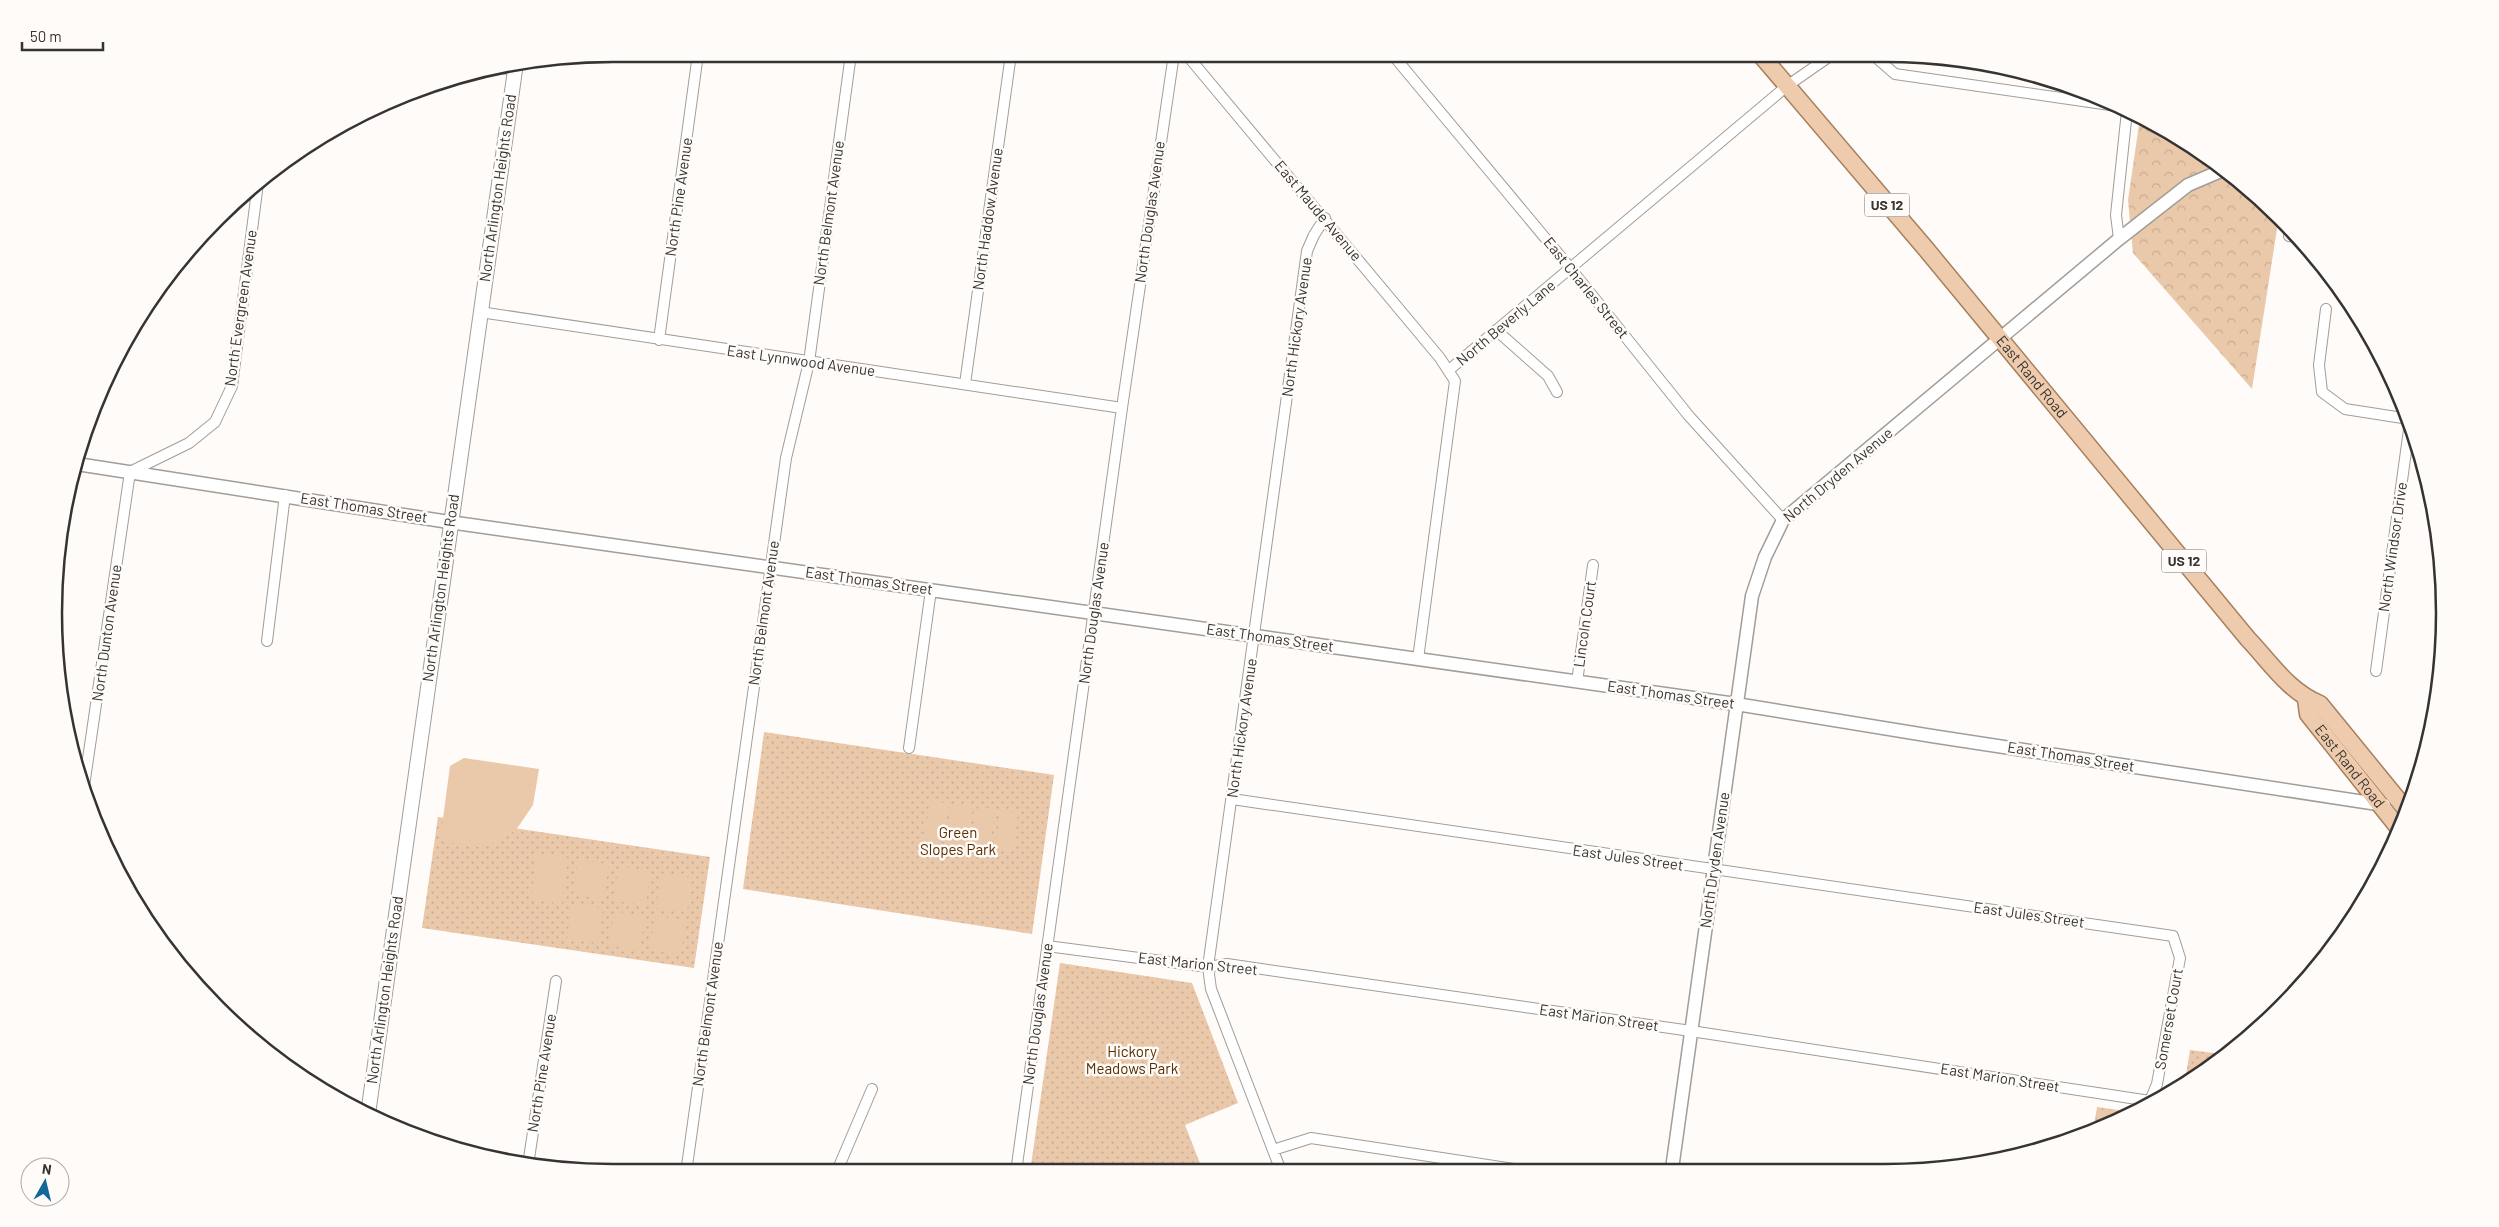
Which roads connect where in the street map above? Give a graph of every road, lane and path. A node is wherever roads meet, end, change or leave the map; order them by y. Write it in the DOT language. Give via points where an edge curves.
graph roads {
  1 [pos="697,62"];
  2 [pos="850,62"];
  3 [pos="1010,62"];
  4 [pos="1173,62"];
  5 [pos="1193,62"];
  6 [pos="1399,62"];
  7 [pos="1767,62"];
  8 [pos="1822,62"];
  9 [pos="1881,62"];
  10 [pos="514,72"];
  11 [pos="1787,86"];
  12 [pos="2091,102"];
  13 [pos="2125,117"];
  14 [pos="2217,173"];
  15 [pos="257,194"];
  16 [pos="1324,218"];
  17 [pos="2119,239"];
  18 [pos="1571,269"];
  19 [pos="2326,309"];
  20 [pos="480,312"];
  21 [pos="1496,330"];
  22 [pos="658,340"];
  23 [pos="2000,340"];
  24 [pos="809,362"];
  25 [pos="1449,370"];
  26 [pos="965,384"];
  27 [pos="1557,392"];
  28 [pos="1122,408"];
  29 [pos="2401,418"];
  30 [pos="2407,436"];
  31 [pos="83,465"];
  32 [pos="130,472"];
  33 [pos="285,496"];
  34 [pos="1783,520"];
  35 [pos="450,522"];
  36 [pos="1593,565"];
  37 [pos="771,568"];
  38 [pos="931,590"];
  39 [pos="1095,613"];
  40 [pos="1255,636"];
  41 [pos="267,641"];
  42 [pos="1418,659"];
  43 [pos="2376,671"];
  44 [pos="1577,682"];
  45 [pos="2306,699"];
  46 [pos="1736,704"];
  47 [pos="909,748"];
  48 [pos="87,774"];
  49 [pos="1232,799"];
  50 [pos="2378,804"];
  51 [pos="2402,804"];
  52 [pos="2401,808"];
  53 [pos="2395,824"];
  54 [pos="1714,870"];
  55 [pos="2172,936"];
  56 [pos="1047,946"];
  57 [pos="1208,967"];
  58 [pos="556,981"];
  59 [pos="1691,1031"];
  60 [pos="872,1089"];
  61 [pos="2153,1095"];
  62 [pos="2142,1101"];
  63 [pos="369,1107"];
  64 [pos="1273,1150"];
  65 [pos="529,1158"];
  66 [pos="687,1164"];
  67 [pos="840,1164"];
  68 [pos="1017,1164"];
  69 [pos="1278,1164"];
  70 [pos="1481,1164"];
  71 [pos="1673,1164"];
  1 -- 22 [label="street, North Pine Avenue"];
  2 -- 24 [label="street, North Belmont Avenue"];
  3 -- 26 [label="street, North Haddow Avenue"];
  4 -- 28 [label="street, North Douglas Avenue"];
  5 -- 16 [label="street, East Maude Avenue"];
  6 -- 18 [label="street, East Charles Street"];
  7 -- 11 [label="main road, East Rand Road / US 12"];
  8 -- 11 [label="street, North Beverly Lane"];
  9 -- 12 [label="street" via="1895,74"];
  10 -- 20 [label="main road, North Arlington Heights Road"];
  11 -- 18 [label="street, North Beverly Lane"];
  11 -- 23 [label="main road, East Rand Road / US 12"];
  13 -- 17 [label="street" via="2116,215"];
  14 -- 17 [label="street, North Dryden Avenue" via="2188,185"];
  15 -- 32 [label="street, North Evergreen Avenue" via="232,386 215,422 189,443"];
  16 -- 25 [label="street, East Maude Avenue"];
  16 -- 40 [label="street, North Hickory Avenue" via="1307,251"];
  17 -- 23 [label="street, North Dryden Avenue"];
  18 -- 21 [label="street, North Beverly Lane"];
  18 -- 34 [label="street, East Charles Street" via="1690,416"];
  19 -- 29 [label="street, North Windsor Drive" via="2319,365 2322,392 2345,408"];
  20 -- 22 [label="street, East Lynnwood Avenue"];
  20 -- 35 [label="main road, North Arlington Heights Road"];
  21 -- 25 [label="street, North Beverly Lane"];
  21 -- 27 [label="street" via="1548,376"];
  22 -- 24 [label="street, East Lynnwood Avenue"];
  23 -- 34 [label="street, North Dryden Avenue"];
  23 -- 45 [label="main road, East Rand Road / US 12" via="2248,639"];
  24 -- 26 [label="street, East Lynnwood Avenue"];
  24 -- 37 [label="street, North Belmont Avenue" via="789,437"];
  25 -- 42 [label="street, North Beverly Lane" via="1455,382"];
  26 -- 28 [label="street, East Lynnwood Avenue"];
  28 -- 39 [label="street, North Douglas Avenue"];
  30 -- 43 [label="street, North Windsor Drive"];
  31 -- 32 [label="street, East Thomas Street"];
  32 -- 33 [label="street, East Thomas Street"];
  32 -- 48 [label="street, North Dunton Avenue"];
  33 -- 35 [label="street, East Thomas Street"];
  33 -- 41 [label="street"];
  34 -- 46 [label="street, North Dryden Avenue" via="1765,557 1752,596"];
  35 -- 37 [label="street, East Thomas Street"];
  35 -- 63 [label="main road, North Arlington Heights Road"];
  36 -- 44 [label="street, Lincoln Court"];
  37 -- 38 [label="street, East Thomas Street"];
  37 -- 66 [label="street, North Belmont Avenue"];
  38 -- 39 [label="street, East Thomas Street"];
  38 -- 47 [label="street"];
  39 -- 40 [label="street, East Thomas Street"];
  39 -- 56 [label="street, North Douglas Avenue"];
  40 -- 42 [label="street, East Thomas Street"];
  40 -- 49 [label="street, North Hickory Avenue"];
  42 -- 44 [label="street, East Thomas Street"];
  44 -- 46 [label="street, East Thomas Street"];
  45 -- 50 [label="main road, East Rand Road / US 12" via="2308,714"];
  45 -- 51 [label="main road, East Rand Road / US 12" via="2320,704"];
  46 -- 50 [label="street, East Thomas Street"];
  46 -- 54 [label="street, North Dryden Avenue"];
  49 -- 54 [label="street, East Jules Street"];
  49 -- 57 [label="street, North Hickory Avenue"];
  50 -- 52 [label="street, East Thomas Street"];
  50 -- 53 [label="main road, East Rand Road / US 12"];
  54 -- 55 [label="street, East Jules Street"];
  54 -- 59 [label="street, North Dryden Avenue"];
  55 -- 61 [label="street, Somerset Court" via="2180,958 2158,1084"];
  56 -- 57 [label="street, East Marion Street"];
  56 -- 68 [label="street, North Douglas Avenue"];
  57 -- 59 [label="street, East Marion Street" via="1227,964"];
  57 -- 64 [label="street, North Hickory Avenue" via="1211,989"];
  58 -- 65 [label="street, North Pine Avenue"];
  59 -- 62 [label="street, East Marion Street"];
  59 -- 71 [label="street, North Dryden Avenue"];
  60 -- 67 [label="street"];
  64 -- 69 [label="street, North Hickory Avenue"];
  64 -- 70 [label="street" via="1311,1138"];
}
